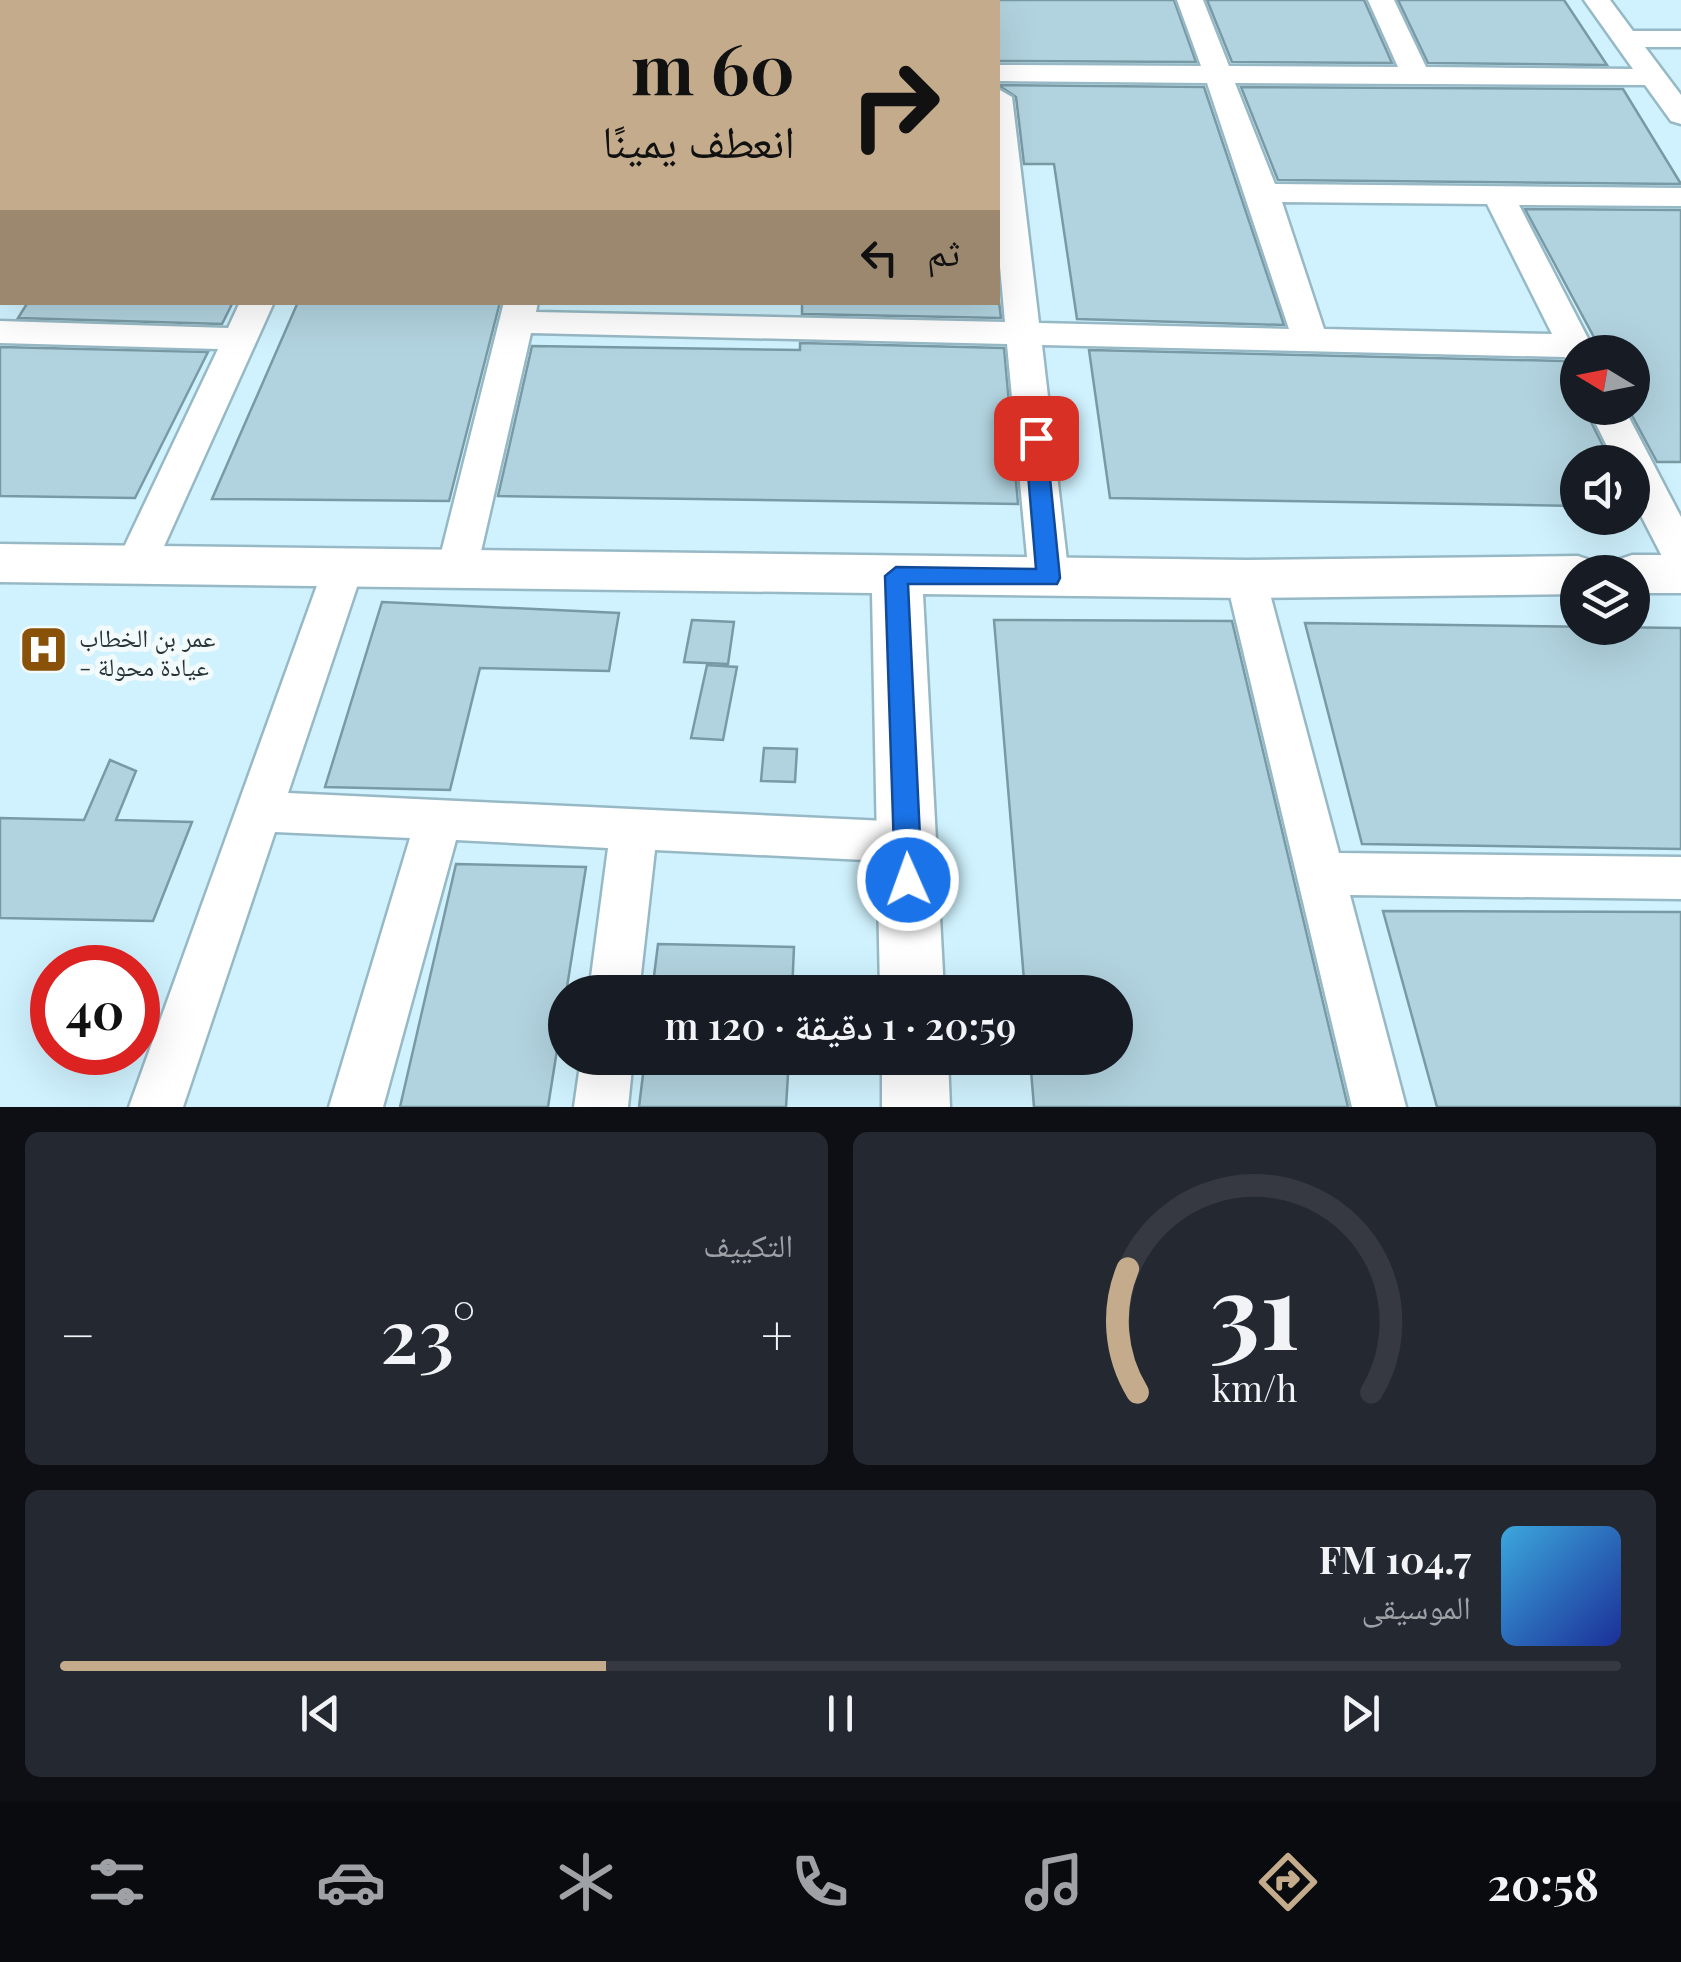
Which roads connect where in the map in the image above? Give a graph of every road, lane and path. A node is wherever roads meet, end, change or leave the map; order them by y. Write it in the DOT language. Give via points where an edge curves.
graph roads {
  1 [pos="1190,0"];
  2 [pos="1381,0"];
  3 [pos="1597,0"];
  4 [pos="1627,39"];
  5 [pos="1681,39"];
  6 [pos="1000,73"];
  7 [pos="1217,74"];
  8 [pos="1416,76"];
  9 [pos="1654,77"];
  10 [pos="1000,114"];
  11 [pos="1681,115"];
  12 [pos="1263,193"];
  13 [pos="1498,195"];
  14 [pos="1681,197"];
  15 [pos="256,305"];
  16 [pos="519,312"];
  17 [pos="775,315"];
  18 [pos="0,332"];
  19 [pos="1026,334"];
  20 [pos="1569,335"];
  21 [pos="239,338"];
  22 [pos="1310,340"];
  23 [pos="1560,348"];
  24 [pos="1615,425"];
  25 [pos="1681,556"];
  26 [pos="0,563"];
  27 [pos="136,564"];
  28 [pos="344,566"];
  29 [pos="457,568"];
  30 [pos="1650,574"];
  31 [pos="1681,574"];
  32 [pos="1560,575"];
  33 [pos="896,576"];
  34 [pos="1048,578"];
  35 [pos="1246,579"];
  36 [pos="259,810"];
  37 [pos="439,820"];
  38 [pos="634,829"];
  39 [pos="907,842"];
  40 [pos="1322,874"];
  41 [pos="1681,878"];
  42 [pos="616,975"];
  43 [pos="911,975"];
  44 [pos="604,1075"];
  45 [pos="915,1075"];
  46 [pos="156,1107"];
  47 [pos="356,1107"];
  48 [pos="600,1107"];
  49 [pos="916,1107"];
  50 [pos="1379,1107"];
  1 -- 7 [label="street"];
  2 -- 8 [label="street"];
  3 -- 4 [label="street"];
  4 -- 5 [label="street"];
  4 -- 9 [label="street"];
  6 -- 7 [label="street"];
  7 -- 8 [label="street"];
  7 -- 12 [label="street"];
  8 -- 9 [label="street"];
  9 -- 11 [label="street"];
  10 -- 19 [label="street"];
  12 -- 13 [label="street"];
  12 -- 22 [label="street"];
  13 -- 14 [label="street"];
  13 -- 20 [label="street"];
  15 -- 21 [label="street"];
  16 -- 17 [label="street"];
  16 -- 29 [label="street"];
  17 -- 19 [label="street"];
  18 -- 21 [label="street"];
  19 -- 22 [label="street"];
  19 -- 34 [label="street"];
  21 -- 27 [label="street"];
  22 -- 23 [label="street"];
  24 -- 25 [label="street"];
  26 -- 27 [label="street"];
  27 -- 28 [label="street"];
  28 -- 29 [label="street"];
  28 -- 36 [label="street"];
  29 -- 33 [label="street"];
  30 -- 31 [label="street"];
  32 -- 35 [label="street"];
  33 -- 34 [label="street"];
  33 -- 39 [label="street"];
  34 -- 35 [label="street"];
  35 -- 40 [label="street"];
  36 -- 37 [label="street"];
  36 -- 46 [label="street"];
  37 -- 38 [label="street"];
  37 -- 47 [label="street"];
  38 -- 39 [label="street"];
  38 -- 42 [label="street"];
  39 -- 43 [label="street"];
  40 -- 41 [label="street"];
  40 -- 50 [label="street"];
  44 -- 48 [label="street"];
  45 -- 49 [label="street"];
}
